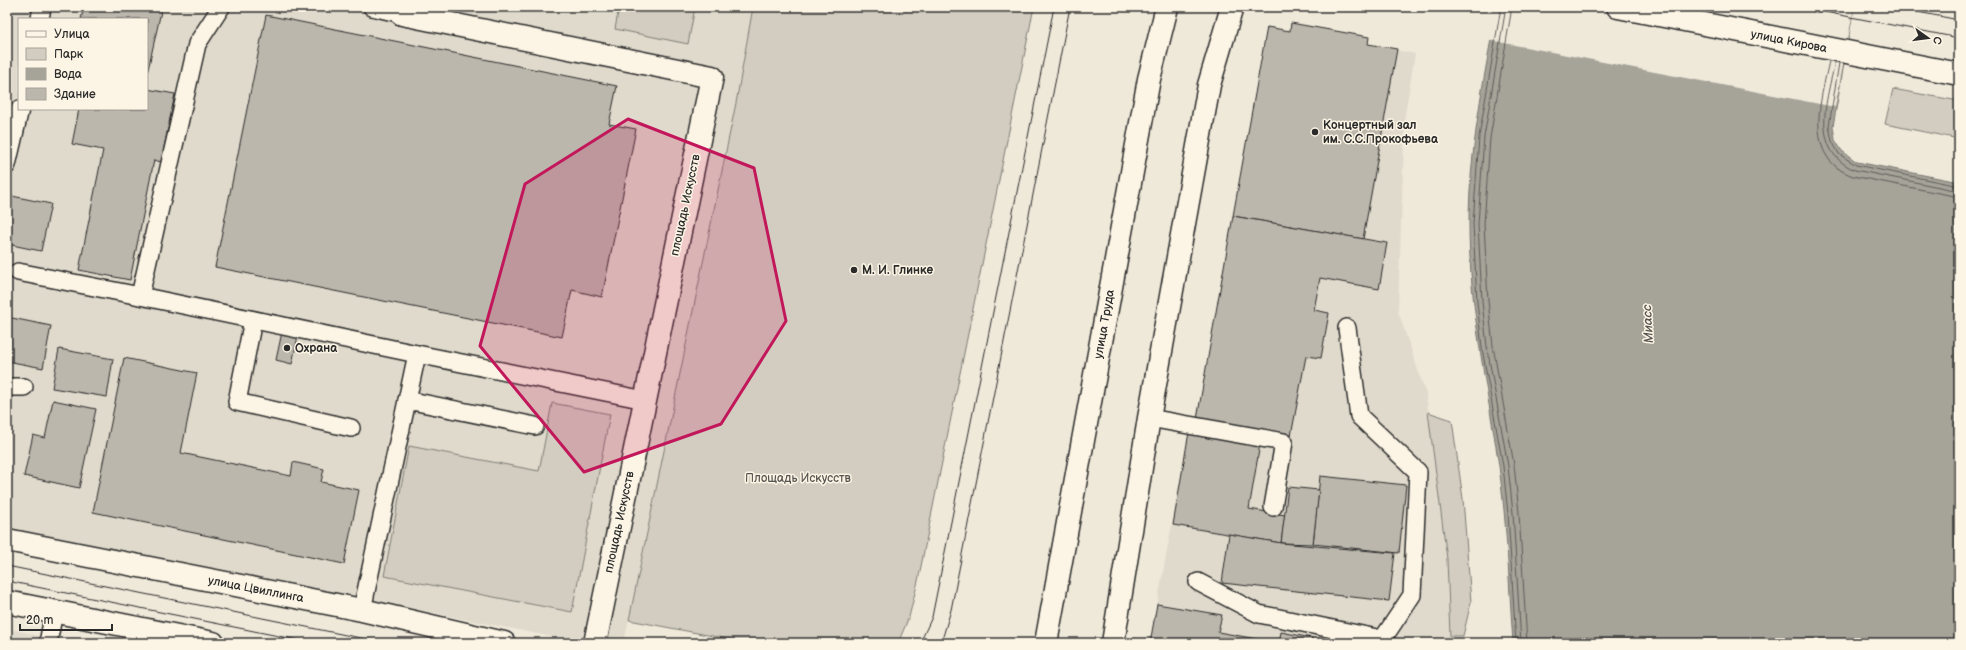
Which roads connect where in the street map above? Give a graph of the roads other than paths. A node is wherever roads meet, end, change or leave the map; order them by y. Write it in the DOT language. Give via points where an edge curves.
graph roads {
  1 [pos="42,7"];
  2 [pos="221,7"];
  3 [pos="372,7"];
  4 [pos="1167,7"];
  5 [pos="1232,7"];
  6 [pos="1618,7"];
  7 [pos="402,14"];
  8 [pos="40,18"];
  9 [pos="1959,74"];
  10 [pos="20,110"];
  11 [pos="7,165"];
  12 [pos="18,272"];
  13 [pos="140,296"];
  14 [pos="253,320"];
  15 [pos="1347,328"];
  16 [pos="417,354"];
  17 [pos="7,387"];
  18 [pos="24,387"];
  19 [pos="407,400"];
  20 [pos="645,400"];
  21 [pos="1149,418"];
  22 [pos="535,426"];
  23 [pos="351,428"];
  24 [pos="1273,507"];
  25 [pos="7,540"];
  26 [pos="1198,582"];
  27 [pos="7,602"];
  28 [pos="362,610"];
  29 [pos="54,612"];
  30 [pos="1381,641"];
  31 [pos="48,643"];
  32 [pos="213,643"];
  33 [pos="504,643"];
  34 [pos="595,643"];
  35 [pos="1046,643"];
  36 [pos="1113,643"];
  1 -- 8 [label="lane"];
  2 -- 13 [label="lane" via="197,44"];
  3 -- 7 [label="lane"];
  4 -- 35 [label="main road, улица Труда" via="1148,87"];
  5 -- 21 [label="main road" via="1209,85"];
  6 -- 9 [label="main road, улица Кирова"];
  7 -- 20 [label="main road, площадь Искусств" via="712,78"];
  10 -- 11 [label="lane"];
  12 -- 13 [label="lane"];
  13 -- 14 [label="lane"];
  14 -- 16 [label="lane"];
  14 -- 23 [label="lane" via="237,402"];
  15 -- 30 [label="lane" via="1359,416 1418,472 1412,595"];
  16 -- 19 [label="lane"];
  16 -- 20 [label="lane"];
  17 -- 18 [label="lane"];
  19 -- 22 [label="lane"];
  19 -- 28 [label="lane"];
  20 -- 34 [label="main road, площадь Искусств"];
  21 -- 24 [label="lane" via="1284,442"];
  21 -- 36 [label="main road"];
  25 -- 28 [label="main road, улица Цвиллинга"];
  26 -- 30 [label="lane" via="1259,614"];
  27 -- 29 [label="main road"];
  28 -- 33 [label="main road, улица Цвиллинга"];
  29 -- 31 [label="lane"];
  29 -- 32 [label="main road"];
}
